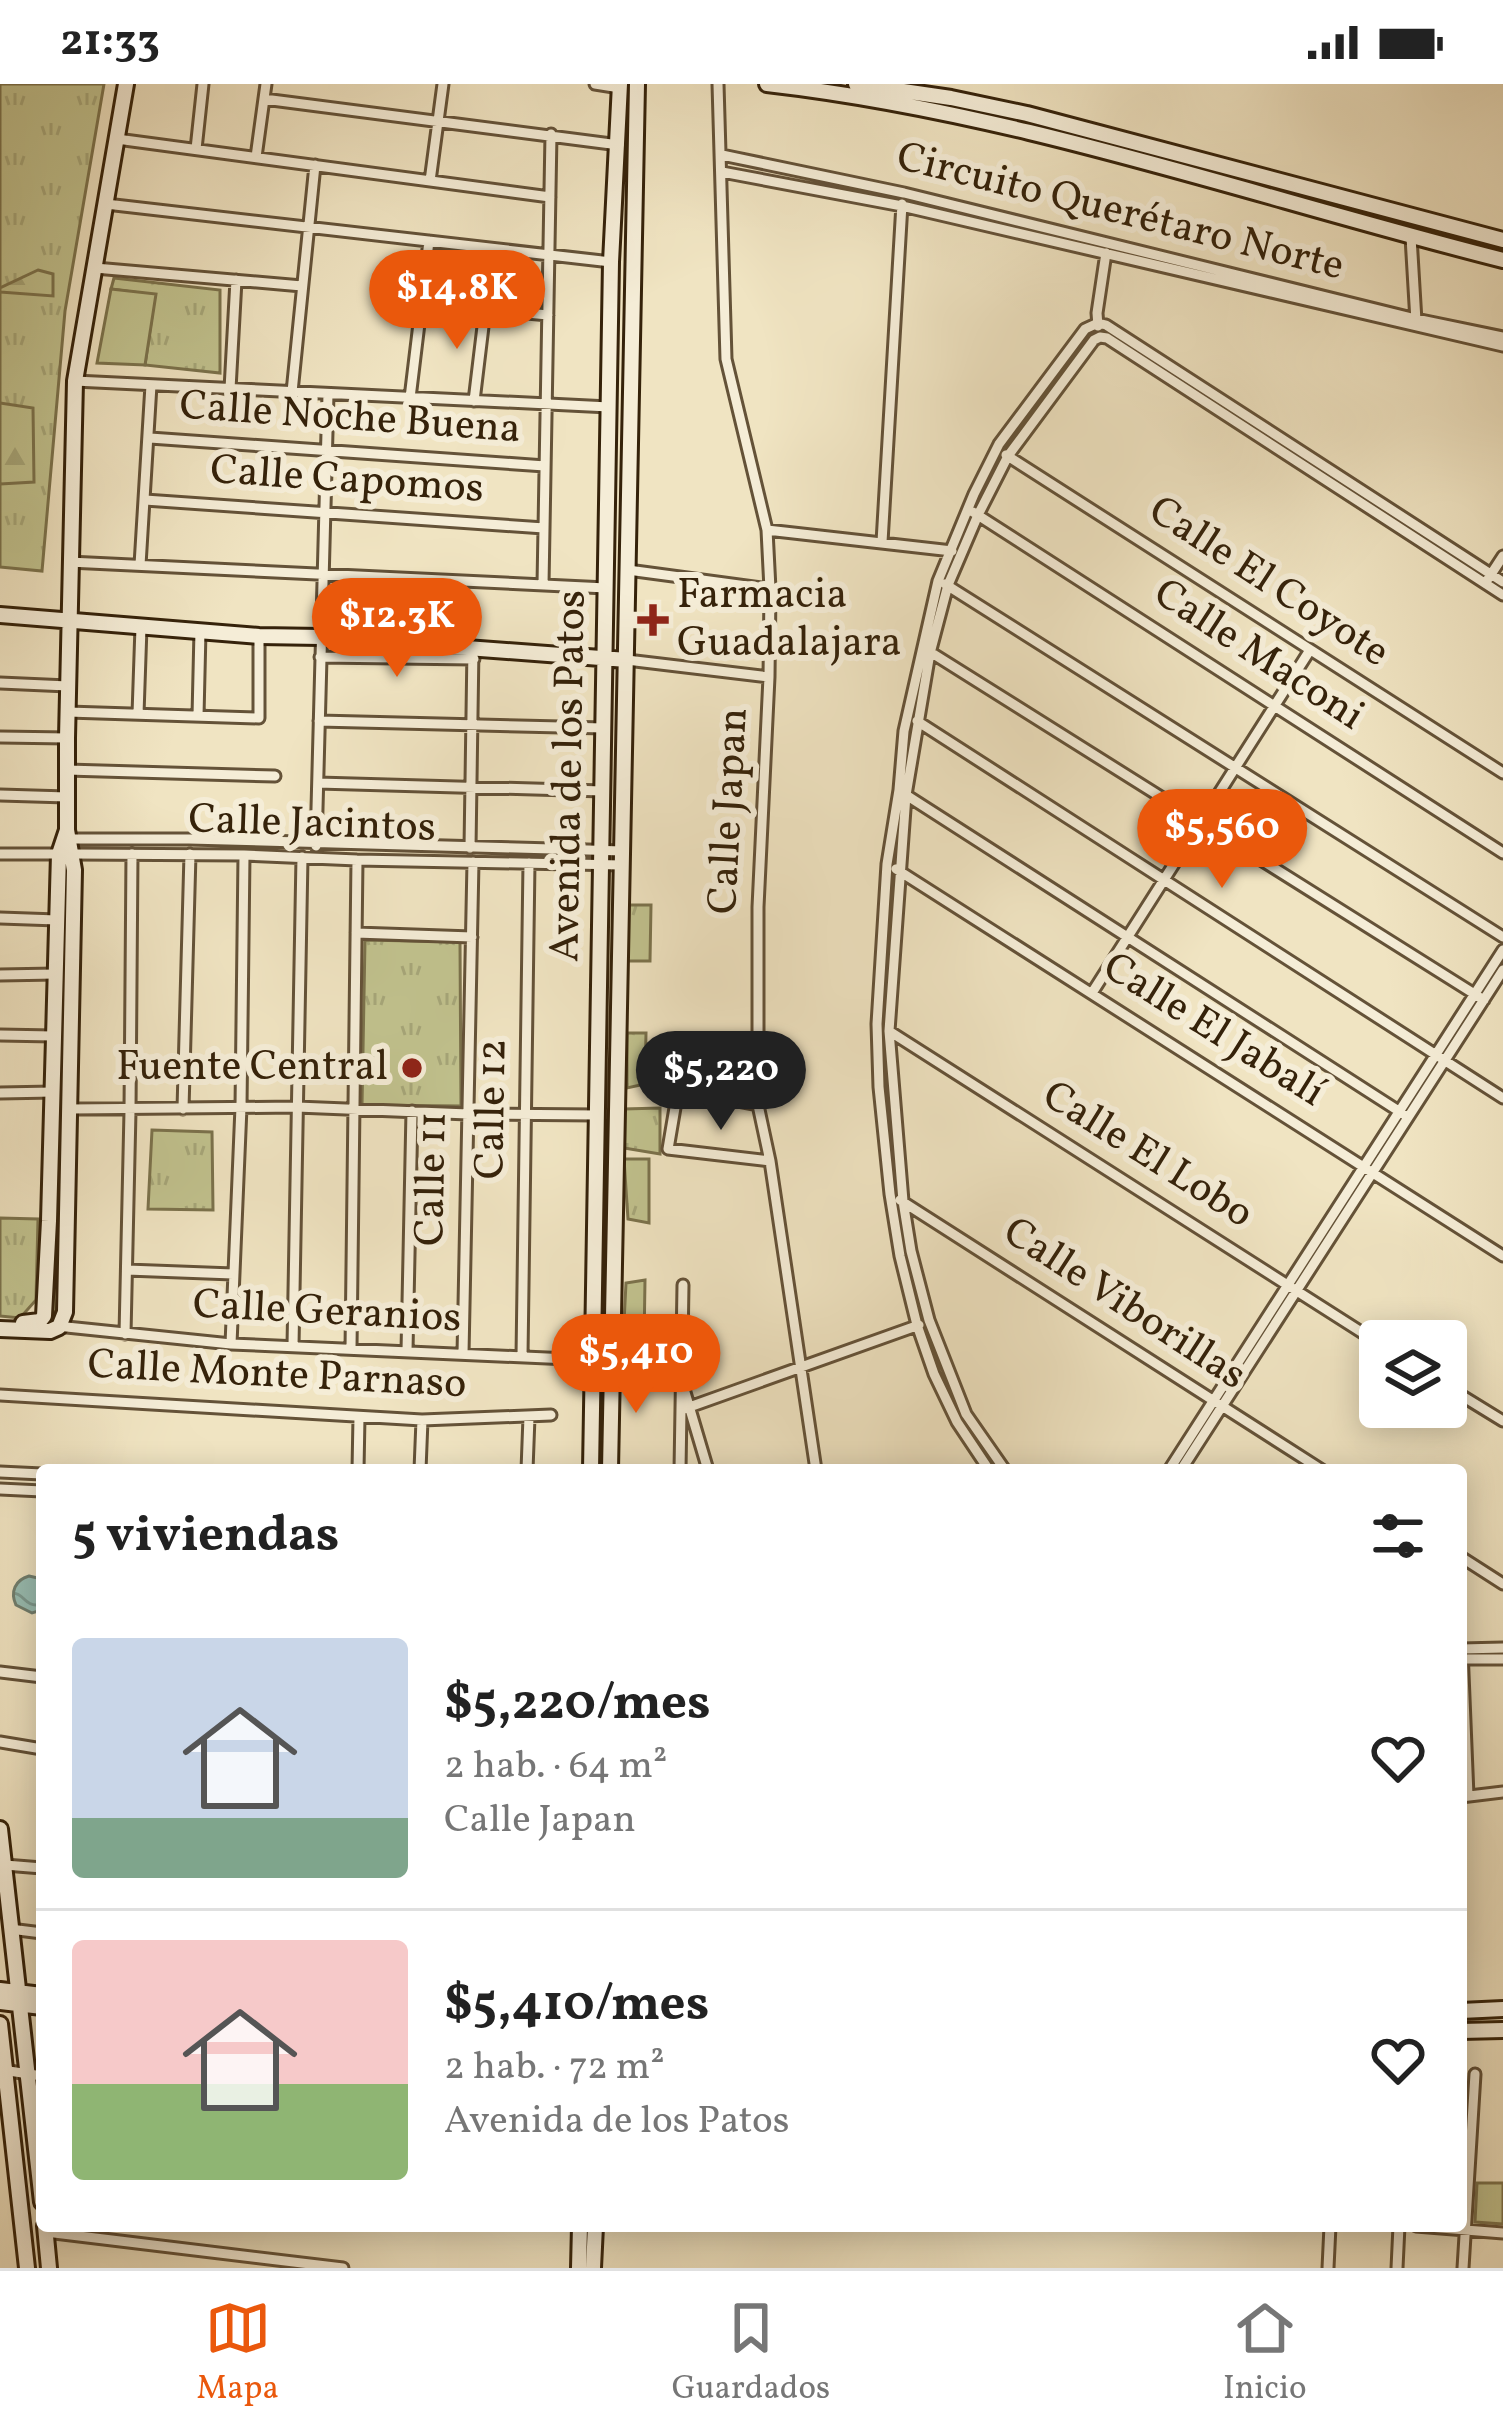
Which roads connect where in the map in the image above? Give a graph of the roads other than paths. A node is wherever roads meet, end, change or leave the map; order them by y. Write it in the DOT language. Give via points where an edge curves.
graph roads {
  1 [pos="126,84"];
  2 [pos="202,84"];
  3 [pos="266,84"];
  4 [pos="442,84"];
  5 [pos="595,84"];
  6 [pos="637,84"];
  7 [pos="718,84"];
  8 [pos="767,84"];
  9 [pos="856,84"];
  10 [pos="620,86"];
  11 [pos="264,99"];
  12 [pos="438,120"];
  13 [pos="551,134"];
  14 [pos="117,139"];
  15 [pos="619,145"];
  16 [pos="196,149"];
  17 [pos="722,155"];
  18 [pos="256,157"];
  19 [pos="315,165"];
  20 [pos="722,172"];
  21 [pos="430,181"];
  22 [pos="904,193"];
  23 [pos="1336,196"];
  24 [pos="550,197"];
  25 [pos="106,204"];
  26 [pos="902,206"];
  27 [pos="1330,214"];
  28 [pos="308,228"];
  29 [pos="1411,237"];
  30 [pos="429,241"];
  31 [pos="1503,241"];
  32 [pos="1107,249"];
  33 [pos="549,255"];
  34 [pos="1503,260"];
  35 [pos="611,262"];
  36 [pos="95,268"];
  37 [pos="236,280"];
  38 [pos="302,286"];
  39 [pos="422,303"];
  40 [pos="485,310"];
  41 [pos="548,315"];
  42 [pos="1097,323"];
  43 [pos="1416,323"];
  44 [pos="1100,337"];
  45 [pos="1503,342"];
  46 [pos="75,381"];
  47 [pos="151,385"];
  48 [pos="230,389"];
  49 [pos="292,392"];
  50 [pos="328,394"];
  51 [pos="410,398"];
  52 [pos="474,401"];
  53 [pos="547,404"];
  54 [pos="609,407"];
  55 [pos="150,438"];
  56 [pos="996,449"];
  57 [pos="326,451"];
  58 [pos="1295,452"];
  59 [pos="1008,456"];
  60 [pos="545,466"];
  61 [pos="145,500"];
  62 [pos="973,512"];
  63 [pos="324,513"];
  64 [pos="544,528"];
  65 [pos="767,530"];
  66 [pos="607,540"];
  67 [pos="629,540"];
  68 [pos="881,542"];
  69 [pos="956,552"];
  70 [pos="1503,556"];
  71 [pos="69,562"];
  72 [pos="140,566"];
  73 [pos="628,570"];
  74 [pos="323,574"];
  75 [pos="1488,579"];
  76 [pos="1503,582"];
  77 [pos="943,583"];
  78 [pos="543,585"];
  79 [pos="606,588"];
  80 [pos="770,589"];
  81 [pos="1503,595"];
  82 [pos="0,615"];
  83 [pos="68,622"];
  84 [pos="141,627"];
  85 [pos="200,632"];
  86 [pos="260,636"];
  87 [pos="321,637"];
  88 [pos="926,650"];
  89 [pos="1310,650"];
  90 [pos="474,653"];
  91 [pos="320,657"];
  92 [pos="606,658"];
  93 [pos="627,661"];
  94 [pos="770,677"];
  95 [pos="0,683"];
  96 [pos="68,686"];
  97 [pos="1274,706"];
  98 [pos="68,712"];
  99 [pos="138,714"];
  100 [pos="198,716"];
  101 [pos="912,719"];
  102 [pos="319,721"];
  103 [pos="474,724"];
  104 [pos="604,728"];
  105 [pos="0,737"];
  106 [pos="67,738"];
  107 [pos="1236,766"];
  108 [pos="67,770"];
  109 [pos="1503,773"];
  110 [pos="275,776"];
  111 [pos="317,783"];
  112 [pos="472,787"];
  113 [pos="603,791"];
  114 [pos="903,792"];
  115 [pos="0,795"];
  116 [pos="67,797"];
  117 [pos="1201,823"];
  118 [pos="316,842"];
  119 [pos="66,843"];
  120 [pos="470,848"];
  121 [pos="1503,853"];
  122 [pos="0,854"];
  123 [pos="132,854"];
  124 [pos="190,854"];
  125 [pos="244,855"];
  126 [pos="302,857"];
  127 [pos="315,857"];
  128 [pos="602,858"];
  129 [pos="623,858"];
  130 [pos="357,860"];
  131 [pos="473,862"];
  132 [pos="529,863"];
  133 [pos="886,864"];
  134 [pos="900,872"];
  135 [pos="1164,880"];
  136 [pos="0,919"];
  137 [pos="57,920"];
  138 [pos="356,933"];
  139 [pos="472,937"];
  140 [pos="1128,937"];
  141 [pos="1503,937"];
  142 [pos="1503,950"];
  143 [pos="1503,970"];
  144 [pos="55,974"];
  145 [pos="0,975"];
  146 [pos="1092,993"];
  147 [pos="1479,997"];
  148 [pos="878,1024"];
  149 [pos="889,1031"];
  150 [pos="0,1035"];
  151 [pos="53,1036"];
  152 [pos="1439,1059"];
  153 [pos="53,1092"];
  154 [pos="0,1093"];
  155 [pos="1503,1098"];
  156 [pos="758,1105"];
  157 [pos="241,1107"];
  158 [pos="297,1107"];
  159 [pos="183,1108"];
  160 [pos="70,1109"];
  161 [pos="354,1109"];
  162 [pos="130,1111"];
  163 [pos="412,1111"];
  164 [pos="468,1114"];
  165 [pos="597,1114"];
  166 [pos="1404,1114"];
  167 [pos="526,1115"];
  168 [pos="770,1160"];
  169 [pos="1368,1170"];
  170 [pos="890,1194"];
  171 [pos="903,1201"];
  172 [pos="49,1221"];
  173 [pos="67,1222"];
  174 [pos="1503,1256"];
  175 [pos="127,1270"];
  176 [pos="233,1274"];
  177 [pos="683,1286"];
  178 [pos="1292,1288"];
  179 [pos="929,1320"];
  180 [pos="40,1321"];
  181 [pos="0,1325"];
  182 [pos="917,1325"];
  183 [pos="59,1327"];
  184 [pos="1359,1331"];
  185 [pos="124,1334"];
  186 [pos="231,1344"];
  187 [pos="293,1346"];
  188 [pos="351,1349"];
  189 [pos="407,1352"];
  190 [pos="463,1354"];
  191 [pos="523,1357"];
  192 [pos="593,1360"];
  193 [pos="613,1360"];
  194 [pos="680,1364"];
  195 [pos="802,1368"];
  196 [pos="0,1395"];
  197 [pos="1467,1398"];
  198 [pos="1217,1404"];
  199 [pos="686,1409"];
  200 [pos="551,1415"];
  201 [pos="529,1417"];
  202 [pos="359,1418"];
  203 [pos="422,1420"];
  204 [pos="1503,1421"];
  205 [pos="996,1458"];
  206 [pos="358,1464"];
  207 [pos="420,1464"];
  208 [pos="527,1464"];
  209 [pos="591,1464"];
  210 [pos="610,1464"];
  211 [pos="681,1464"];
  212 [pos="706,1464"];
  213 [pos="815,1464"];
  214 [pos="984,1464"];
  215 [pos="991,1464"];
  216 [pos="1000,1464"];
  217 [pos="1173,1464"];
  218 [pos="1184,1464"];
  219 [pos="1312,1464"];
  220 [pos="0,1472"];
  221 [pos="36,1474"];
  222 [pos="0,1489"];
  223 [pos="36,1491"];
  224 [pos="1467,1561"];
  225 [pos="1503,1585"];
  226 [pos="1503,1648"];
  227 [pos="1467,1649"];
  228 [pos="1467,1659"];
  229 [pos="1503,1659"];
  230 [pos="0,1672"];
  231 [pos="36,1677"];
  232 [pos="0,1742"];
  233 [pos="36,1748"];
  234 [pos="1503,1792"];
  235 [pos="1467,1797"];
  236 [pos="0,1829"];
  237 [pos="4,1865"];
  238 [pos="36,1868"];
  239 [pos="10,1929"];
  240 [pos="36,1932"];
  241 [pos="11,1997"];
  242 [pos="1503,2009"];
  243 [pos="1467,2011"];
  244 [pos="0,2024"];
  245 [pos="1503,2030"];
  246 [pos="1467,2031"];
  247 [pos="17,2070"];
  248 [pos="1475,2074"];
  249 [pos="6,2123"];
  250 [pos="36,2143"];
  251 [pos="1467,2200"];
  252 [pos="1467,2231"];
  253 [pos="45,2232"];
  254 [pos="68,2232"];
  255 [pos="580,2232"];
  256 [pos="595,2232"];
  257 [pos="1330,2232"];
  258 [pos="1399,2232"];
  259 [pos="1465,2232"];
  260 [pos="1503,2233"];
  261 [pos="27,2268"];
  262 [pos="49,2268"];
  263 [pos="343,2268"];
  264 [pos="579,2268"];
  265 [pos="593,2268"];
  266 [pos="1328,2268"];
  267 [pos="1397,2268"];
  268 [pos="1463,2268"];
  1 -- 14 [label="street"];
  2 -- 16 [label="street"];
  3 -- 11 [label="street"];
  4 -- 12 [label="street"];
  5 -- 10 [label="street"];
  6 -- 67 [label="street, Avenida de los Patos"];
  7 -- 17 [label="street, Calle Japan"];
  8 -- 27 [label="street" via="1046,134"];
  9 -- 23 [label="street" via="1028,114"];
  10 -- 15 [label="street, Avenida de los Patos"];
  11 -- 12 [label="street"];
  11 -- 18 [label="street"];
  12 -- 13 [label="street"];
  12 -- 21 [label="street"];
  13 -- 15 [label="street"];
  13 -- 24 [label="street"];
  14 -- 16 [label="street"];
  14 -- 25 [label="street"];
  15 -- 35 [label="street, Avenida de los Patos"];
  16 -- 18 [label="street"];
  17 -- 20 [label="street, Calle Japan"];
  17 -- 22 [label="street, Circuito Querétaro Norte"];
  18 -- 19 [label="street"];
  19 -- 21 [label="street"];
  19 -- 28 [label="street"];
  20 -- 26 [label="street, Circuito Querétaro Norte"];
  20 -- 65 [label="street, Calle Japan" via="727,359"];
  21 -- 24 [label="street"];
  22 -- 26 [label="street"];
  22 -- 32 [label="street, Circuito Querétaro Norte"];
  23 -- 27 [label="street"];
  23 -- 31 [label="street"];
  24 -- 33 [label="street"];
  25 -- 28 [label="street"];
  25 -- 36 [label="street"];
  26 -- 32 [label="street, Circuito Querétaro Norte"];
  26 -- 68 [label="street"];
  27 -- 29 [label="street"];
  28 -- 30 [label="street"];
  28 -- 38 [label="street"];
  29 -- 34 [label="street"];
  29 -- 43 [label="street"];
  30 -- 33 [label="street"];
  30 -- 39 [label="street"];
  32 -- 42 [label="street"];
  32 -- 43 [label="street, Circuito Querétaro Norte"];
  33 -- 35 [label="street"];
  33 -- 41 [label="street"];
  35 -- 54 [label="street, Avenida de los Patos"];
  36 -- 37 [label="street"];
  36 -- 46 [label="street"];
  37 -- 38 [label="street"];
  37 -- 48 [label="street"];
  38 -- 49 [label="street"];
  39 -- 40 [label="street"];
  39 -- 51 [label="street"];
  40 -- 41 [label="street"];
  40 -- 52 [label="street"];
  41 -- 53 [label="street"];
  42 -- 44 [label="street"];
  42 -- 56 [label="street"];
  42 -- 58 [label="street"];
  43 -- 45 [label="street, Circuito Querétaro Norte"];
  44 -- 58 [label="street"];
  44 -- 59 [label="street"];
  46 -- 47 [label="street"];
  46 -- 71 [label="street"];
  47 -- 48 [label="street"];
  47 -- 55 [label="street"];
  48 -- 49 [label="street"];
  49 -- 50 [label="street"];
  50 -- 51 [label="street"];
  50 -- 57 [label="street"];
  51 -- 52 [label="street"];
  52 -- 53 [label="street"];
  53 -- 54 [label="street"];
  53 -- 60 [label="street"];
  54 -- 66 [label="street, Avenida de los Patos"];
  55 -- 57 [label="street, Calle Noche Buena"];
  55 -- 61 [label="street"];
  56 -- 59 [label="street, Calle El Coyote"];
  56 -- 62 [label="street"];
  57 -- 60 [label="street, Calle Noche Buena"];
  57 -- 63 [label="street"];
  58 -- 75 [label="street"];
  59 -- 62 [label="street"];
  59 -- 89 [label="street, Calle El Coyote"];
  60 -- 64 [label="street"];
  61 -- 63 [label="street, Calle Capomos"];
  61 -- 72 [label="street"];
  62 -- 69 [label="street"];
  62 -- 97 [label="street, Calle Maconi"];
  63 -- 64 [label="street, Calle Capomos"];
  63 -- 74 [label="street"];
  64 -- 78 [label="street"];
  65 -- 68 [label="street"];
  65 -- 80 [label="street, Calle Japan"];
  66 -- 67 [label="street"];
  66 -- 79 [label="street, Avenida de los Patos"];
  67 -- 73 [label="street, Avenida de los Patos"];
  68 -- 69 [label="street"];
  69 -- 77 [label="street"];
  70 -- 75 [label="street"];
  71 -- 72 [label="street"];
  71 -- 83 [label="street"];
  72 -- 74 [label="street"];
  73 -- 80 [label="street"];
  73 -- 93 [label="street, Avenida de los Patos"];
  74 -- 78 [label="street"];
  74 -- 87 [label="street"];
  75 -- 76 [label="street"];
  75 -- 81 [label="street"];
  77 -- 88 [label="street"];
  77 -- 107 [label="street"];
  78 -- 79 [label="street"];
  79 -- 92 [label="street, Avenida de los Patos"];
  80 -- 94 [label="street, Calle Japan"];
  82 -- 83 [label="street"];
  83 -- 84 [label="street"];
  83 -- 96 [label="street"];
  84 -- 85 [label="street"];
  84 -- 99 [label="street"];
  85 -- 86 [label="street"];
  85 -- 100 [label="street"];
  86 -- 87 [label="street"];
  86 -- 100 [label="street" via="259,718"];
  87 -- 90 [label="street"];
  87 -- 91 [label="street"];
  88 -- 101 [label="street"];
  88 -- 117 [label="street"];
  89 -- 97 [label="street"];
  89 -- 109 [label="street, Calle El Coyote"];
  90 -- 91 [label="street"];
  90 -- 92 [label="street"];
  90 -- 103 [label="street"];
  91 -- 102 [label="street"];
  92 -- 93 [label="street"];
  92 -- 104 [label="street, Avenida de los Patos"];
  93 -- 94 [label="street"];
  93 -- 129 [label="street, Avenida de los Patos"];
  94 -- 156 [label="street, Calle Japan"];
  95 -- 96 [label="street"];
  96 -- 98 [label="street"];
  97 -- 107 [label="street"];
  97 -- 121 [label="street, Calle Maconi"];
  98 -- 99 [label="street"];
  98 -- 106 [label="street"];
  99 -- 100 [label="street"];
  101 -- 114 [label="street"];
  101 -- 135 [label="street"];
  102 -- 103 [label="street"];
  102 -- 111 [label="street"];
  103 -- 104 [label="street"];
  103 -- 112 [label="street"];
  104 -- 113 [label="street, Avenida de los Patos"];
  105 -- 106 [label="street"];
  106 -- 108 [label="street"];
  107 -- 117 [label="street"];
  107 -- 141 [label="street"];
  108 -- 110 [label="street"];
  108 -- 116 [label="street"];
  111 -- 112 [label="street"];
  111 -- 118 [label="street"];
  112 -- 113 [label="street"];
  112 -- 120 [label="street"];
  113 -- 128 [label="street, Avenida de los Patos"];
  114 -- 133 [label="street"];
  114 -- 134 [label="street"];
  114 -- 140 [label="street"];
  115 -- 116 [label="street"];
  116 -- 119 [label="street"];
  117 -- 135 [label="street"];
  117 -- 147 [label="street"];
  118 -- 119 [label="street, Calle Jacintos"];
  118 -- 120 [label="street, Calle Jacintos"];
  118 -- 127 [label="street"];
  119 -- 122 [label="street, Calle Jacintos"];
  119 -- 123 [label="street, Calle Jacintos"];
  119 -- 137 [label="street"];
  119 -- 160 [label="street"];
  120 -- 128 [label="street, Calle Jacintos"];
  123 -- 124 [label="street, Calle Jacintos"];
  123 -- 162 [label="street"];
  124 -- 125 [label="street, Calle Jacintos"];
  124 -- 159 [label="street"];
  125 -- 126 [label="street, Calle Jacintos"];
  125 -- 157 [label="street"];
  126 -- 127 [label="street, Calle Jacintos"];
  126 -- 158 [label="street"];
  127 -- 130 [label="street, Calle Jacintos"];
  128 -- 129 [label="street, Calle Jacintos"];
  128 -- 132 [label="street, Calle Jacintos"];
  128 -- 165 [label="street, Avenida de los Patos"];
  129 -- 193 [label="street, Avenida de los Patos"];
  130 -- 131 [label="street, Calle Jacintos"];
  130 -- 138 [label="street"];
  131 -- 132 [label="street, Calle Jacintos"];
  131 -- 139 [label="street, Calle 11"];
  132 -- 167 [label="street, Calle 12"];
  133 -- 134 [label="street, Calle El Jabalí"];
  133 -- 148 [label="street"];
  134 -- 146 [label="street, Calle El Jabalí"];
  134 -- 149 [label="street"];
  135 -- 140 [label="street"];
  135 -- 152 [label="street"];
  136 -- 137 [label="street"];
  137 -- 144 [label="street"];
  138 -- 139 [label="street"];
  138 -- 161 [label="street"];
  139 -- 164 [label="street, Calle 11"];
  140 -- 146 [label="street"];
  140 -- 166 [label="street"];
  142 -- 147 [label="street"];
  143 -- 147 [label="street"];
  144 -- 145 [label="street"];
  144 -- 151 [label="street"];
  146 -- 169 [label="street, Calle El Jabalí"];
  147 -- 152 [label="street"];
  148 -- 149 [label="street, Calle El Lobo"];
  148 -- 170 [label="street"];
  149 -- 171 [label="street"];
  149 -- 178 [label="street, Calle El Lobo"];
  150 -- 151 [label="street"];
  151 -- 153 [label="street"];
  152 -- 155 [label="street"];
  152 -- 166 [label="street"];
  153 -- 154 [label="street"];
  153 -- 172 [label="street"];
  156 -- 168 [label="street, Calle Japan"];
  156 -- 168 [label="street" via="677,1090 668,1149"];
  157 -- 158 [label="street"];
  157 -- 159 [label="street"];
  157 -- 176 [label="street"];
  158 -- 161 [label="street"];
  158 -- 187 [label="street"];
  159 -- 162 [label="street"];
  160 -- 162 [label="street"];
  160 -- 173 [label="street"];
  161 -- 163 [label="street"];
  161 -- 188 [label="street"];
  162 -- 175 [label="street"];
  163 -- 164 [label="street"];
  163 -- 189 [label="street"];
  164 -- 167 [label="street"];
  164 -- 190 [label="street, Calle 11"];
  165 -- 167 [label="street"];
  165 -- 192 [label="street, Avenida de los Patos"];
  166 -- 169 [label="street"];
  167 -- 191 [label="street, Calle 12"];
  168 -- 195 [label="street, Calle Japan"];
  169 -- 174 [label="street, Calle El Jabalí"];
  169 -- 178 [label="street"];
  170 -- 171 [label="street, Calle Viborillas"];
  170 -- 182 [label="street"];
  171 -- 179 [label="street"];
  171 -- 198 [label="street, Calle Viborillas"];
  172 -- 173 [label="street"];
  172 -- 180 [label="street"];
  173 -- 183 [label="street"];
  175 -- 176 [label="street"];
  175 -- 185 [label="street"];
  176 -- 186 [label="street"];
  177 -- 194 [label="street"];
  178 -- 184 [label="street, Calle El Lobo"];
  178 -- 198 [label="street"];
  179 -- 182 [label="street"];
  179 -- 205 [label="street" via="966,1414"];
  180 -- 181 [label="street"];
  180 -- 183 [label="street, Calle Geranios"];
  181 -- 183 [label="street"];
  182 -- 195 [label="street"];
  182 -- 214 [label="street" via="957,1422"];
  183 -- 185 [label="street, Calle Geranios"];
  185 -- 186 [label="street, Calle Geranios"];
  186 -- 187 [label="street, Calle Geranios"];
  187 -- 188 [label="street, Calle Geranios"];
  188 -- 189 [label="street, Calle Geranios"];
  189 -- 190 [label="street, Calle Geranios"];
  190 -- 191 [label="street, Calle Geranios"];
  191 -- 192 [label="street, Calle Geranios"];
  192 -- 193 [label="street, Calle Geranios"];
  192 -- 209 [label="street, Avenida de los Patos"];
  193 -- 194 [label="street, Calle Geranios"];
  193 -- 210 [label="street, Avenida de los Patos"];
  194 -- 199 [label="street"];
  195 -- 199 [label="street"];
  195 -- 213 [label="street, Calle Japan"];
  196 -- 202 [label="street, Calle Monte Parnaso"];
  197 -- 204 [label="street"];
  198 -- 217 [label="street"];
  198 -- 218 [label="street"];
  198 -- 219 [label="street, Calle Viborillas"];
  199 -- 211 [label="street"];
  199 -- 212 [label="street"];
  200 -- 201 [label="street, Calle Monte Parnaso"];
  201 -- 203 [label="street, Calle Monte Parnaso"];
  201 -- 208 [label="street"];
  202 -- 203 [label="street, Calle Monte Parnaso"];
  202 -- 206 [label="street"];
  203 -- 207 [label="street"];
  205 -- 215 [label="street"];
  205 -- 216 [label="street"];
  220 -- 221 [label="street"];
  222 -- 223 [label="street"];
  224 -- 225 [label="street"];
  226 -- 227 [label="street"];
  228 -- 229 [label="street"];
  230 -- 231 [label="street"];
  232 -- 233 [label="street"];
  234 -- 235 [label="street"];
  236 -- 237 [label="street"];
  237 -- 238 [label="street"];
  237 -- 239 [label="street"];
  239 -- 240 [label="street"];
  239 -- 241 [label="street"];
  241 -- 247 [label="street"];
  242 -- 243 [label="street"];
  244 -- 247 [label="street"];
  245 -- 246 [label="street"];
  247 -- 249 [label="street"];
  247 -- 250 [label="street"];
  248 -- 251 [label="street"];
  249 -- 261 [label="street"];
  252 -- 260 [label="street"];
  253 -- 262 [label="street"];
  254 -- 263 [label="street"];
  255 -- 264 [label="street"];
  256 -- 265 [label="street"];
  257 -- 266 [label="street"];
  258 -- 267 [label="street"];
  259 -- 268 [label="street"];
}
